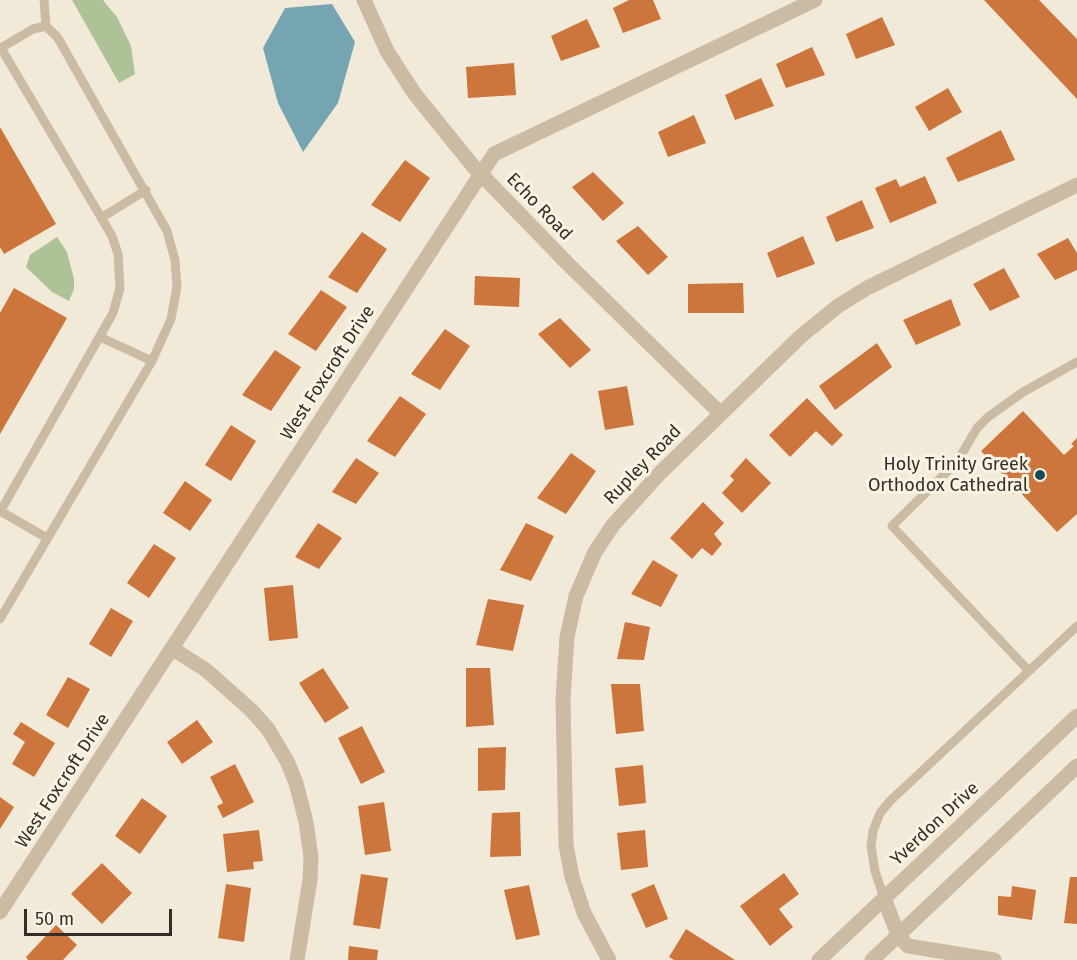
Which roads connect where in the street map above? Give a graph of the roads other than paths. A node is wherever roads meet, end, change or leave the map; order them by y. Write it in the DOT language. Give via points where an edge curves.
graph roads {
  1 [pos="44,0"];
  2 [pos="364,0"];
  3 [pos="815,0"];
  4 [pos="46,26"];
  5 [pos="481,175"];
  6 [pos="1077,185"];
  7 [pos="146,190"];
  8 [pos="101,218"];
  9 [pos="100,337"];
  10 [pos="152,361"];
  11 [pos="1077,362"];
  12 [pos="721,414"];
  13 [pos="0,512"];
  14 [pos="47,538"];
  15 [pos="0,619"];
  16 [pos="1077,626"];
  17 [pos="172,649"];
  18 [pos="1029,672"];
  19 [pos="1077,716"];
  20 [pos="1077,766"];
  21 [pos="884,898"];
  22 [pos="0,912"];
  23 [pos="898,935"];
  24 [pos="297,960"];
  25 [pos="609,960"];
  26 [pos="819,960"];
  27 [pos="872,960"];
  28 [pos="994,960"];
  1 -- 4 [label="lane"];
  2 -- 5 [label="street, Echo Road" via="387,51 414,93"];
  3 -- 5 [label="street, West Foxcroft Drive" via="494,154"];
  4 -- 7 [label="lane" via="58,38"];
  4 -- 8 [label="lane" via="33,29 1,48"];
  5 -- 12 [label="street, Echo Road"];
  5 -- 17 [label="street, West Foxcroft Drive"];
  6 -- 12 [label="street, Rupley Road" via="908,267 838,306 801,336"];
  7 -- 8 [label="lane"];
  7 -- 10 [label="lane" via="167,231 177,287 171,319"];
  8 -- 9 [label="lane" via="118,254 120,279 113,313"];
  9 -- 10 [label="lane"];
  9 -- 13 [label="lane"];
  10 -- 14 [label="lane"];
  11 -- 18 [label="lane" via="988,417 957,462 892,526"];
  12 -- 25 [label="street, Rupley Road" via="613,525 576,596 567,637 563,699 566,845 584,913"];
  13 -- 14 [label="lane"];
  14 -- 15 [label="lane"];
  16 -- 18 [label="lane"];
  17 -- 22 [label="street, West Foxcroft Drive"];
  17 -- 24 [label="street" via="206,670 251,710 272,737 296,783 311,857"];
  18 -- 21 [label="lane" via="880,813 871,846"];
  19 -- 21 [label="street, Yverdon Drive"];
  20 -- 23 [label="street"];
  21 -- 23 [label="street"];
  21 -- 26 [label="street, Yverdon Drive"];
  23 -- 27 [label="street"];
  23 -- 28 [label="street" via="908,946"];
}
